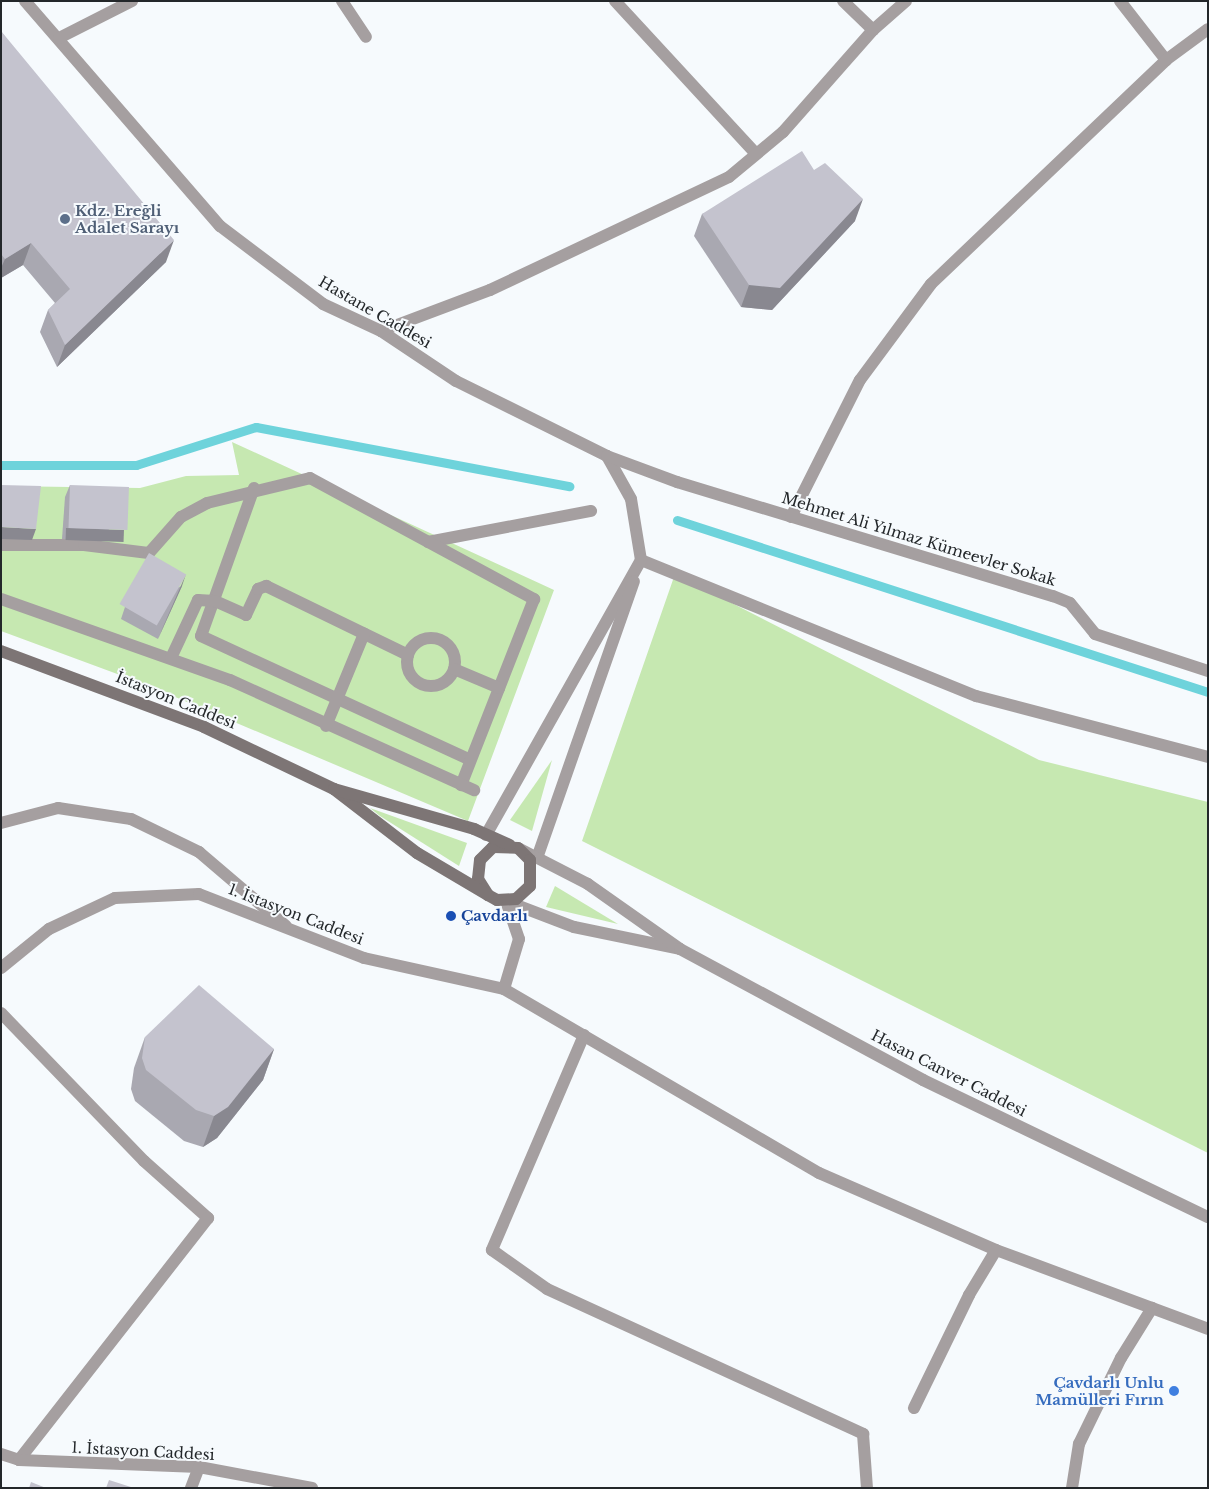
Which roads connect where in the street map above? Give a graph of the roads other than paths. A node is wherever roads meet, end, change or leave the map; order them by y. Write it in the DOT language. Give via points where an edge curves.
graph roads {
  1 [pos="25,1"];
  2 [pos="132,1"];
  3 [pos="342,1"];
  4 [pos="615,1"];
  5 [pos="843,1"];
  6 [pos="906,1"];
  7 [pos="1120,1"];
  8 [pos="1208,29"];
  9 [pos="873,30"];
  10 [pos="366,37"];
  11 [pos="59,38"];
  12 [pos="1166,60"];
  13 [pos="756,154"];
  14 [pos="381,331"];
  15 [pos="607,456"];
  16 [pos="254,488"];
  17 [pos="591,510"];
  18 [pos="791,517"];
  19 [pos="428,542"];
  20 [pos="1,545"];
  21 [pos="641,560"];
  22 [pos="1,599"];
  23 [pos="215,601"];
  24 [pos="364,634"];
  25 [pos="1,651"];
  26 [pos="408,655"];
  27 [pos="171,658"];
  28 [pos="454,669"];
  29 [pos="1208,671"];
  30 [pos="499,688"];
  31 [pos="337,699"];
  32 [pos="326,726"];
  33 [pos="1208,757"];
  34 [pos="470,760"];
  35 [pos="461,785"];
  36 [pos="334,788"];
  37 [pos="474,790"];
  38 [pos="1,823"];
  39 [pos="486,835"];
  40 [pos="514,847"];
  41 [pos="537,858"];
  42 [pos="488,895"];
  43 [pos="506,901"];
  44 [pos="288,928"];
  45 [pos="680,949"];
  46 [pos="1,968"];
  47 [pos="504,989"];
  48 [pos="1,1013"];
  49 [pos="584,1036"];
  50 [pos="1208,1217"];
  51 [pos="996,1250"];
  52 [pos="1152,1308"];
  53 [pos="1208,1329"];
  54 [pos="914,1408"];
  55 [pos="1,1454"];
  56 [pos="19,1460"];
  57 [pos="199,1468"];
  58 [pos="191,1488"];
  59 [pos="312,1488"];
  60 [pos="867,1488"];
  61 [pos="1072,1488"];
  1 -- 11 [label="street, Hastane Caddesi"];
  2 -- 11 [label="street"];
  3 -- 10 [label="street"];
  4 -- 13 [label="street"];
  5 -- 9 [label="street"];
  6 -- 9 [label="street"];
  7 -- 12 [label="street"];
  8 -- 12 [label="street"];
  9 -- 13 [label="street" via="783,132"];
  11 -- 14 [label="street, Hastane Caddesi" via="220,226 323,304"];
  12 -- 18 [label="street" via="931,284 860,380"];
  13 -- 14 [label="street" via="729,177 632,226 490,290"];
  14 -- 15 [label="street, Hastane Caddesi" via="456,380"];
  15 -- 18 [label="street, Mehmet Ali Yılmaz Kümeevler Sokak"];
  15 -- 21 [label="street" via="631,499"];
  16 -- 19 [label="street" via="310,478"];
  16 -- 20 [label="street" via="207,503 181,517 149,553 84,545"];
  16 -- 23 [label="street"];
  17 -- 19 [label="street"];
  18 -- 29 [label="street, Mehmet Ali Yılmaz Kümeevler Sokak" via="1053,596 1070,603 1095,634"];
  19 -- 30 [label="street" via="534,598"];
  21 -- 33 [label="street" via="976,696"];
  21 -- 39 [label="street"];
  21 -- 41 [label="street" via="604,676"];
  22 -- 27 [label="street"];
  23 -- 24 [label="street" via="246,615 258,590 266,586"];
  23 -- 27 [label="street" via="198,600"];
  23 -- 31 [label="street" via="201,636"];
  24 -- 26 [label="street"];
  24 -- 31 [label="street"];
  25 -- 36 [label="main road, İstasyon Caddesi" via="204,727"];
  26 -- 28 [label="street" via="422,640 436,639 453,654"];
  26 -- 28 [label="street" via="409,673 421,684 437,686"];
  27 -- 32 [label="street"];
  28 -- 30 [label="street"];
  30 -- 34 [label="street"];
  31 -- 32 [label="street"];
  31 -- 34 [label="street"];
  32 -- 35 [label="street"];
  34 -- 35 [label="street"];
  35 -- 37 [label="street"];
  36 -- 39 [label="main road, İstasyon Caddesi"];
  36 -- 42 [label="main road, İstasyon Caddesi" via="418,853"];
  38 -- 44 [label="street" via="58,808 131,819 199,852"];
  39 -- 40 [label="main road, İstasyon Caddesi"];
  40 -- 41 [label="street, Hasan Canver Caddesi"];
  40 -- 42 [label="main road" via="493,847 480,860 478,879"];
  40 -- 43 [label="main road" via="530,860 533,878 524,894"];
  41 -- 45 [label="street, Hasan Canver Caddesi" via="588,884"];
  42 -- 43 [label="main road, İstasyon Caddesi"];
  43 -- 45 [label="street, Hasan Canver Caddesi" via="574,927"];
  43 -- 47 [label="street" via="519,939"];
  44 -- 46 [label="street, 1. İstasyon Caddesi" via="199,894 115,898 49,929"];
  44 -- 47 [label="street, 1. İstasyon Caddesi" via="364,958"];
  45 -- 50 [label="street, Hasan Canver Caddesi" via="923,1080"];
  47 -- 49 [label="street, 1. İstasyon Caddesi"];
  48 -- 56 [label="street" via="144,1161 208,1218"];
  49 -- 51 [label="street, 1. İstasyon Caddesi" via="819,1173"];
  49 -- 60 [label="street" via="492,1250 547,1289 863,1434"];
  51 -- 52 [label="street, 1. İstasyon Caddesi"];
  51 -- 54 [label="street" via="969,1295"];
  52 -- 53 [label="street, 1. İstasyon Caddesi"];
  52 -- 61 [label="street" via="1121,1358 1079,1444"];
  55 -- 56 [label="street, 1. İstasyon Caddesi"];
  56 -- 57 [label="street, 1. İstasyon Caddesi"];
  57 -- 58 [label="street"];
  57 -- 59 [label="street, 1. İstasyon Caddesi"];
}
